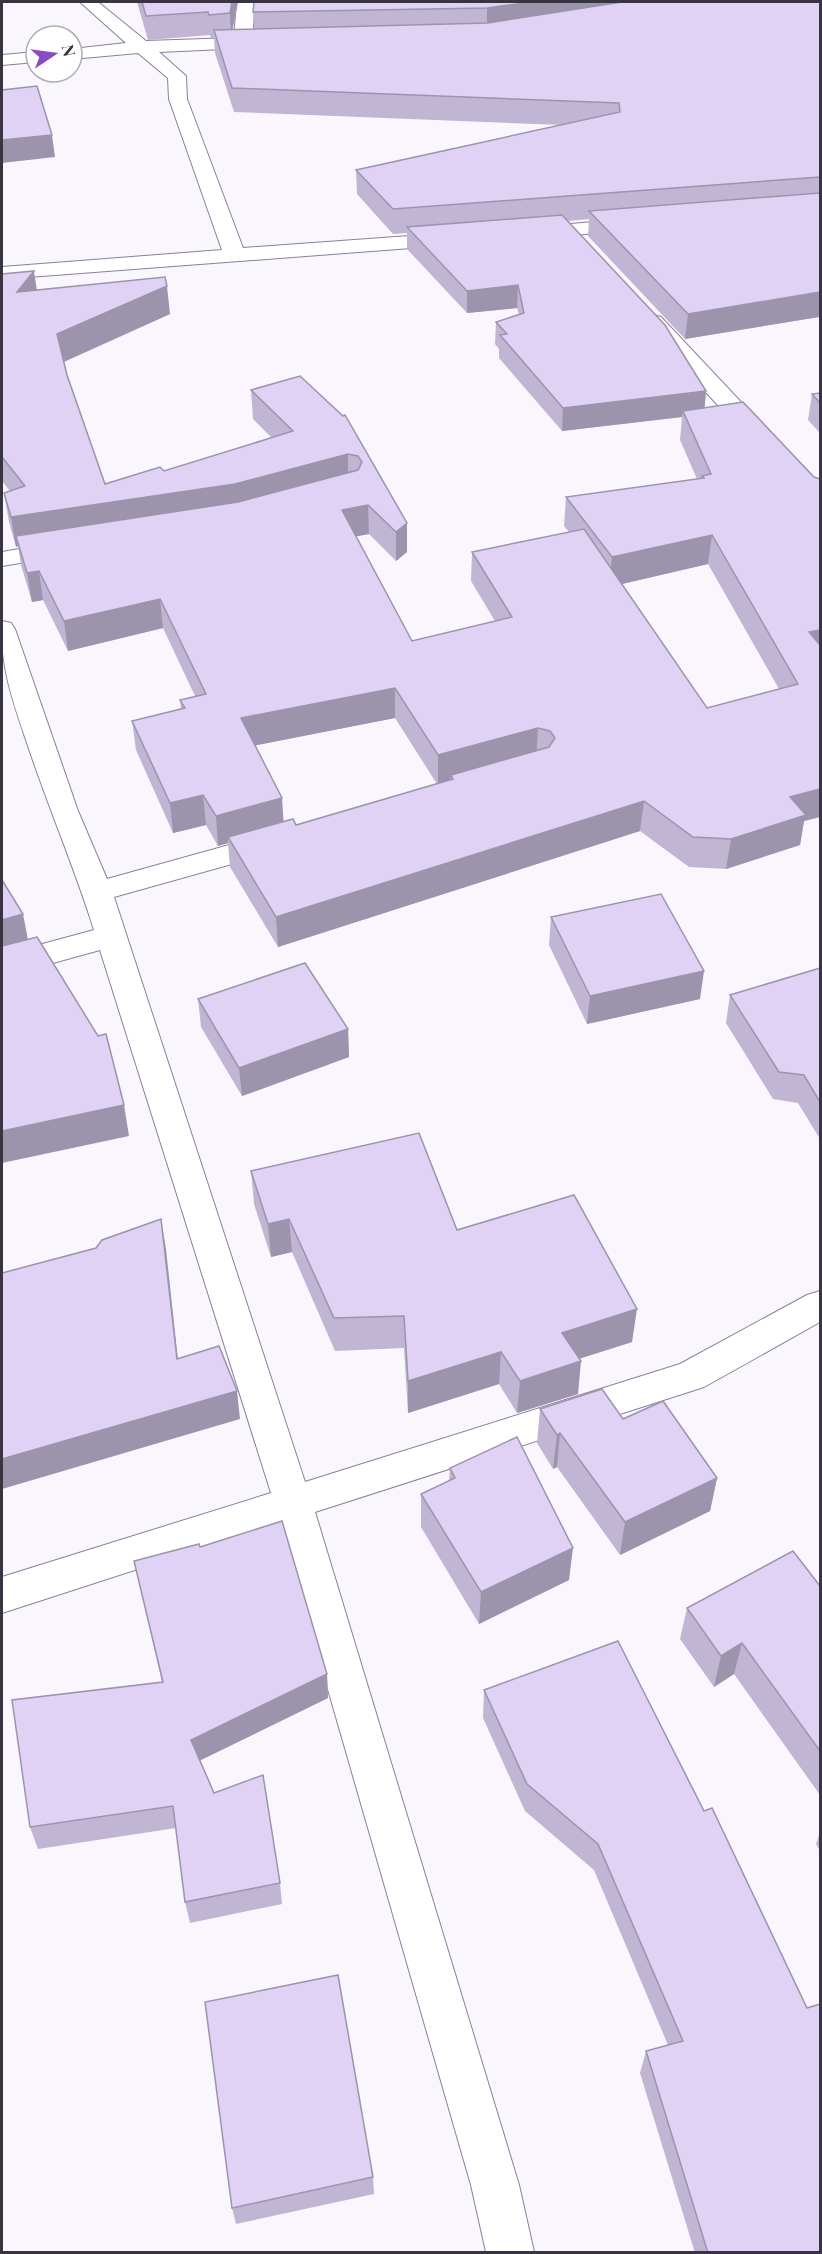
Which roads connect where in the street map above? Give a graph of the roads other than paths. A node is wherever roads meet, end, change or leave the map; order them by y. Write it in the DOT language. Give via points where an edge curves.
graph roads {
  1 [pos="88,2"];
  2 [pos="246,2"];
  3 [pos="277,43"];
  4 [pos="242,44"];
  5 [pos="141,47"];
  6 [pos="84,53"];
  7 [pos="24,58"];
  8 [pos="2,60"];
  9 [pos="648,224"];
  10 [pos="568,231"];
  11 [pos="508,235"];
  12 [pos="473,238"];
  13 [pos="584,248"];
  14 [pos="235,256"];
  15 [pos="2,273"];
  16 [pos="641,309"];
  17 [pos="820,500"];
  18 [pos="92,545"];
  19 [pos="2,559"];
  20 [pos="2,629"];
  21 [pos="300,835"];
  22 [pos="97,892"];
  23 [pos="111,936"];
  24 [pos="2,966"];
  25 [pos="820,1305"];
  26 [pos="293,1503"];
  27 [pos="2,1595"];
  28 [pos="510,2253"];
  1 -- 5 [label="street"];
  2 -- 4 [label="street"];
  3 -- 4 [label="street"];
  4 -- 5 [label="street"];
  5 -- 6 [label="street"];
  5 -- 14 [label="street" via="177,76 178,99"];
  7 -- 8 [label="street"];
  9 -- 10 [label="street"];
  10 -- 11 [label="street"];
  10 -- 13 [label="street"];
  12 -- 14 [label="street"];
  14 -- 15 [label="street"];
  16 -- 17 [label="street"];
  18 -- 19 [label="street"];
  20 -- 22 [label="street" via="64,811"];
  21 -- 22 [label="street"];
  22 -- 23 [label="street"];
  23 -- 24 [label="street"];
  23 -- 26 [label="street"];
  25 -- 26 [label="street" via="691,1376"];
  26 -- 27 [label="street"];
  26 -- 28 [label="street" via="495,2185"];
}
